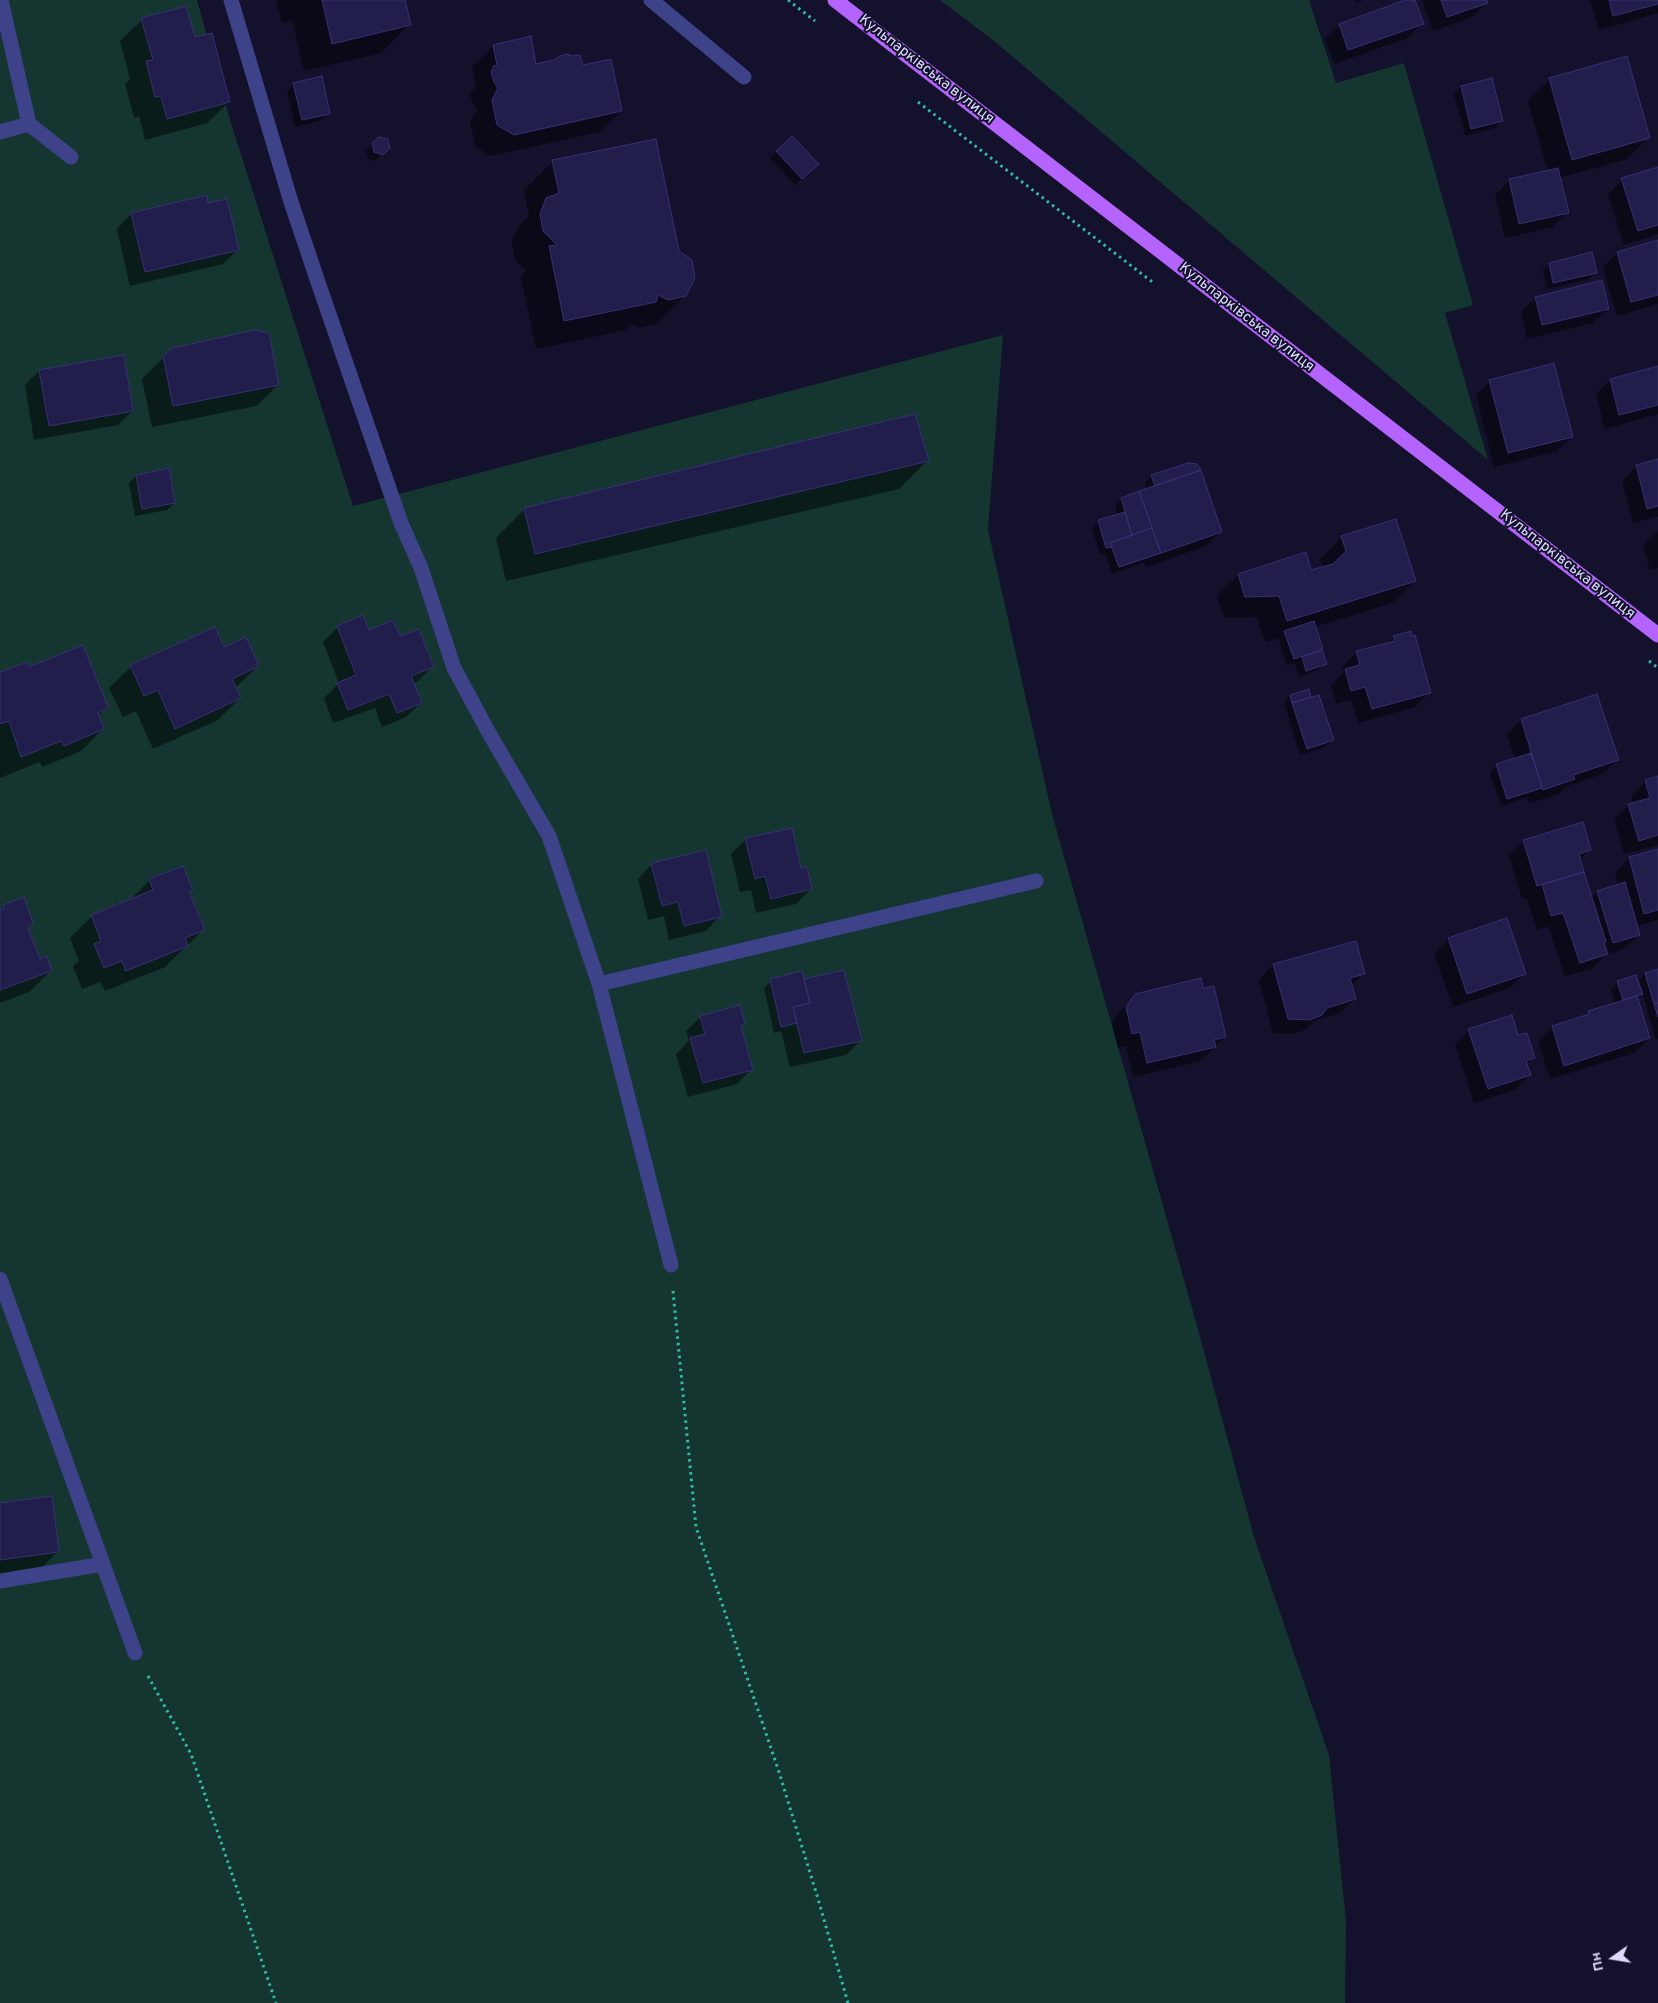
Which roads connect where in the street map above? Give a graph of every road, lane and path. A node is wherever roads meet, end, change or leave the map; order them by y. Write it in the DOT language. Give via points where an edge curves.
graph roads {
  1 [pos="1,0"];
  2 [pos="231,0"];
  3 [pos="651,0"];
  4 [pos="835,0"];
  5 [pos="744,77"];
  6 [pos="29,124"];
  7 [pos="0,132"];
  8 [pos="71,158"];
  9 [pos="1658,635"];
  10 [pos="1036,881"];
  11 [pos="599,984"];
  12 [pos="671,1265"];
  13 [pos="0,1279"];
  14 [pos="103,1564"];
  15 [pos="0,1580"];
  16 [pos="135,1653"];
  17 [pos="276,2003"];
  18 [pos="848,2003"];
  1 -- 6 [label="lane"];
  2 -- 11 [label="lane" via="317,280 454,668 549,836"];
  3 -- 5 [label="lane"];
  4 -- 9 [label="main road, Кульпарківська вулиця"];
  6 -- 7 [label="lane"];
  6 -- 8 [label="lane"];
  10 -- 11 [label="lane"];
  11 -- 12 [label="lane"];
  12 -- 18 [label="path" via="696,1527 778,1769"];
  13 -- 14 [label="lane"];
  14 -- 15 [label="lane"];
  14 -- 16 [label="lane"];
  16 -- 17 [label="path" via="191,1754"];
}
